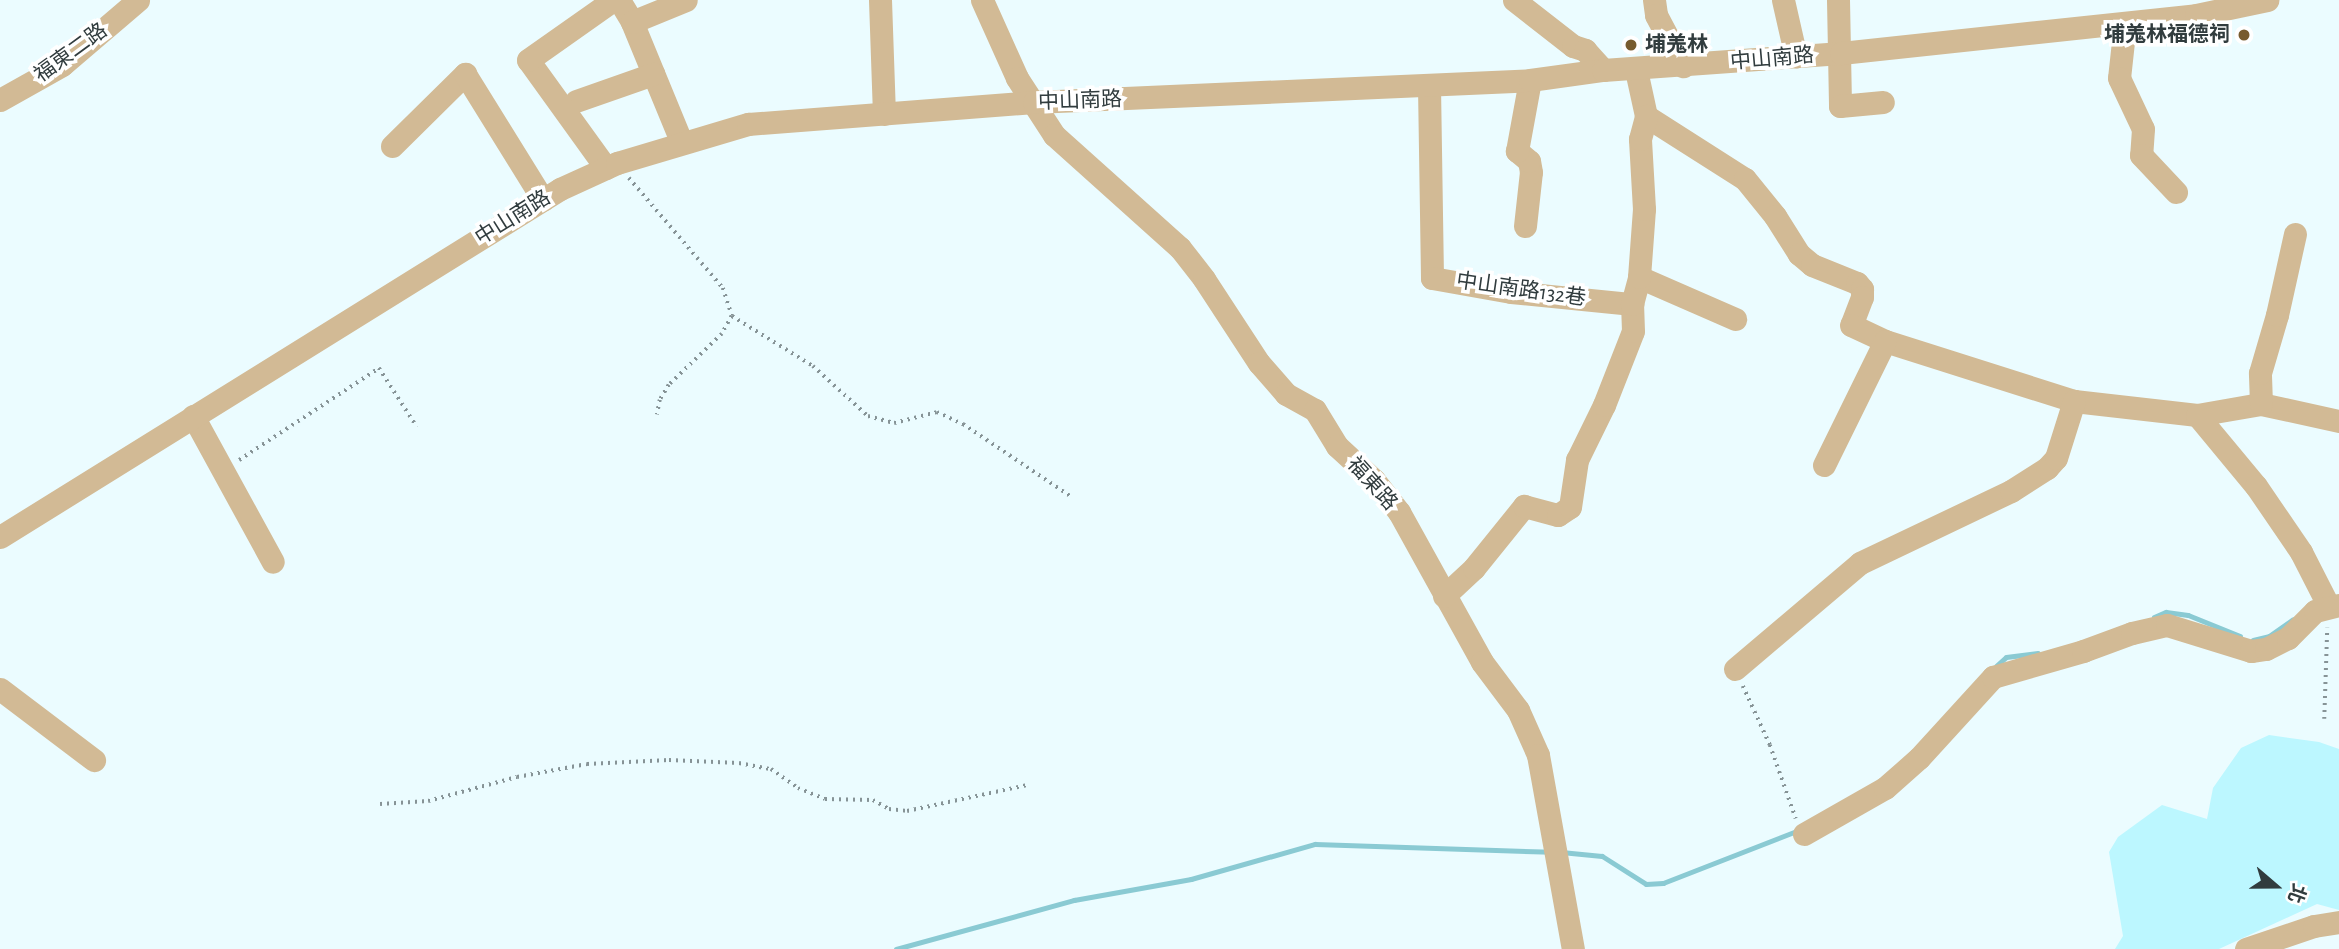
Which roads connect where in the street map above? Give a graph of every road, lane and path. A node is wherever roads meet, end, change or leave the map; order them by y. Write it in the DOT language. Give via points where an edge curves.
graph roads {
  1 [pos="138,0"];
  2 [pos="613,0"];
  3 [pos="619,0"];
  4 [pos="686,0"];
  5 [pos="880,0"];
  6 [pos="982,0"];
  7 [pos="1514,0"];
  8 [pos="1654,0"];
  9 [pos="1783,0"];
  10 [pos="1838,0"];
  11 [pos="2267,0"];
  12 [pos="632,22"];
  13 [pos="2125,23"];
  14 [pos="1841,53"];
  15 [pos="1796,57"];
  16 [pos="1683,66"];
  17 [pos="1636,70"];
  18 [pos="1603,71"];
  19 [pos="653,74"];
  20 [pos="1530,80"];
  21 [pos="1429,86"];
  22 [pos="0,100"];
  23 [pos="576,101"];
  24 [pos="1034,102"];
  25 [pos="1883,102"];
  26 [pos="884,114"];
  27 [pos="1646,116"];
  28 [pos="681,141"];
  29 [pos="392,146"];
  30 [pos="612,166"];
  31 [pos="2176,192"];
  32 [pos="543,200"];
  33 [pos="1525,226"];
  34 [pos="2295,234"];
  35 [pos="1639,277"];
  36 [pos="1632,304"];
  37 [pos="732,316"];
  38 [pos="1735,319"];
  39 [pos="1885,341"];
  40 [pos="2074,401"];
  41 [pos="2261,404"];
  42 [pos="657,415"];
  43 [pos="2197,415"];
  44 [pos="192,416"];
  45 [pos="2339,421"];
  46 [pos="417,427"];
  47 [pos="1824,465"];
  48 [pos="222,471"];
  49 [pos="1070,496"];
  50 [pos="1,535"];
  51 [pos="274,562"];
  52 [pos="1444,596"];
  53 [pos="2334,605"];
  54 [pos="1735,669"];
  55 [pos="0,688"];
  56 [pos="2324,719"];
  57 [pos="94,760"];
  58 [pos="1027,785"];
  59 [pos="380,804"];
  60 [pos="1799,824"];
  61 [pos="2339,922"];
  62 [pos="1573,949"];
  63 [pos="2246,949"];
  1 -- 22 [label="street, 福東二路" via="62,65"];
  2 -- 30 [label="street" via="527,60"];
  3 -- 12 [label="street"];
  4 -- 12 [label="street"];
  5 -- 26 [label="street"];
  6 -- 24 [label="street, 福東路" via="1017,78"];
  7 -- 18 [label="street" via="1565,41 1586,50"];
  8 -- 16 [label="street" via="1656,15"];
  9 -- 15 [label="street"];
  10 -- 14 [label="street"];
  11 -- 13 [label="street, 中山南路"];
  12 -- 19 [label="street"];
  13 -- 14 [label="street, 中山南路"];
  13 -- 31 [label="street" via="2119,79 2143,129 2141,155"];
  14 -- 15 [label="street, 中山南路"];
  14 -- 25 [label="street" via="1840,106"];
  15 -- 16 [label="street, 中山南路"];
  16 -- 17 [label="street, 中山南路"];
  17 -- 18 [label="street, 中山南路"];
  17 -- 27 [label="street"];
  18 -- 20 [label="street, 中山南路"];
  19 -- 23 [label="street"];
  19 -- 28 [label="street"];
  20 -- 21 [label="street, 中山南路"];
  20 -- 33 [label="street" via="1517,151 1529,161 1531,172"];
  21 -- 24 [label="street, 中山南路"];
  21 -- 36 [label="street, 中山南路132巷" via="1432,278 1511,292"];
  24 -- 26 [label="street, 中山南路"];
  24 -- 52 [label="street, 福東路" via="1054,135 1180,248 1259,363 1286,394 1315,410 1336,446 1374,480 1399,512"];
  26 -- 28 [label="street, 中山南路" via="748,124"];
  27 -- 35 [label="street" via="1640,139 1644,209"];
  27 -- 39 [label="street" via="1745,179 1812,265 1857,282 1862,297 1851,326"];
  28 -- 30 [label="street, 中山南路"];
  29 -- 32 [label="street" via="465,74"];
  30 -- 32 [label="street, 中山南路"];
  30 -- 37 [label="path" via="723,288"];
  32 -- 44 [label="street, 中山南路"];
  34 -- 41 [label="street" via="2260,373"];
  35 -- 36 [label="street"];
  35 -- 38 [label="street"];
  36 -- 52 [label="street" via="1633,331 1577,460 1570,507 1558,515 1524,506 1474,568"];
  37 -- 42 [label="path" via="722,334 668,385"];
  37 -- 49 [label="path" via="813,366 868,415 894,423 937,412 963,424"];
  39 -- 40 [label="street"];
  39 -- 47 [label="street"];
  40 -- 43 [label="street"];
  40 -- 54 [label="street" via="2056,458 2047,468 2011,491 1860,563"];
  41 -- 43 [label="street"];
  41 -- 45 [label="street"];
  43 -- 53 [label="street" via="2256,486"];
  44 -- 48 [label="street"];
  44 -- 50 [label="street, 中山南路"];
  46 -- 48 [label="path" via="379,368"];
  48 -- 51 [label="street"];
  52 -- 62 [label="street, 福東路" via="1482,662 1518,710 1538,755"];
  53 -- 56 [label="path"];
  53 -- 60 [label="street" via="2315,611 2288,638 2266,649 2251,652 2167,625 1993,677 1885,788"];
  54 -- 60 [label="path"];
  55 -- 57 [label="street"];
  58 -- 59 [label="path" via="907,811 889,809 873,800 825,799 771,769 669,760 587,765 517,777 428,801"];
  61 -- 63 [label="street"];
}
